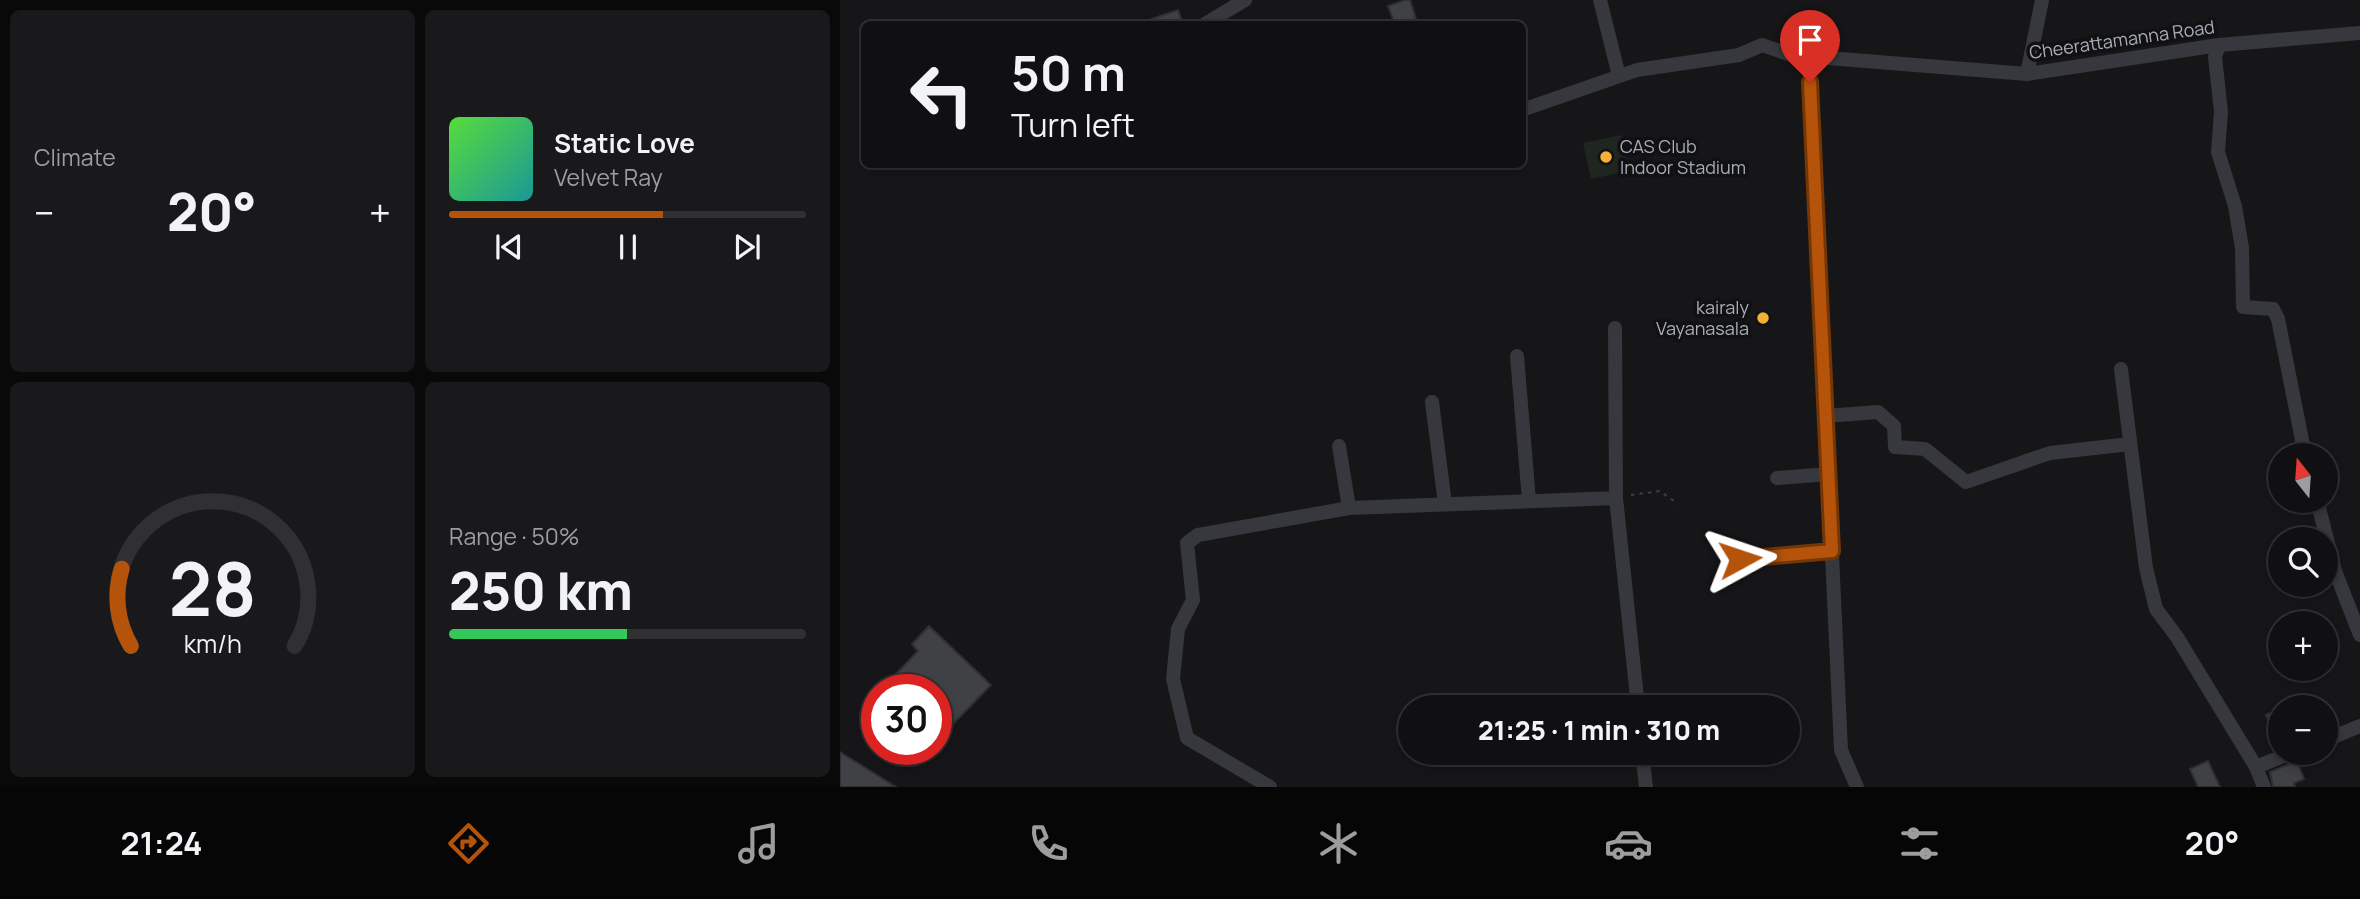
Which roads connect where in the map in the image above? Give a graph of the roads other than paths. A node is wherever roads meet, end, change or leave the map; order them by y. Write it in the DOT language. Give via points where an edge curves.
graph roads {
  1 [pos="1245,0"];
  2 [pos="1600,0"];
  3 [pos="2042,0"];
  4 [pos="1210,21"];
  5 [pos="2360,33"];
  6 [pos="2219,46"];
  7 [pos="1809,56"];
  8 [pos="2027,74"];
  9 [pos="1619,76"];
  10 [pos="1526,109"];
  11 [pos="1615,328"];
  12 [pos="1517,356"];
  13 [pos="2120,369"];
  14 [pos="1432,402"];
  15 [pos="1826,416"];
  16 [pos="2303,443"];
  17 [pos="2130,444"];
  18 [pos="1339,446"];
  19 [pos="1829,474"];
  20 [pos="1777,478"];
  21 [pos="1616,498"];
  22 [pos="1529,501"];
  23 [pos="1445,504"];
  24 [pos="1349,508"];
  25 [pos="2320,513"];
  26 [pos="1832,551"];
  27 [pos="1740,559"];
  28 [pos="2360,635"];
  29 [pos="1636,695"];
  30 [pos="2360,726"];
  31 [pos="2338,735"];
  32 [pos="2268,762"];
  33 [pos="1643,765"];
  34 [pos="2256,767"];
  35 [pos="1270,787"];
  36 [pos="1646,787"];
  37 [pos="1857,787"];
  38 [pos="2264,787"];
  1 -- 4 [label="street"];
  2 -- 9 [label="street"];
  3 -- 8 [label="street"];
  5 -- 6 [label="street, Cheerattamanna Road"];
  6 -- 8 [label="street, Cheerattamanna Road"];
  6 -- 16 [label="street" via="2215,57 2221,113 2218,152 2242,248 2243,307 2273,309 2278,319"];
  7 -- 8 [label="street, Cheerattamanna Road"];
  7 -- 9 [label="street, Cheerattamanna Road" via="1762,45 1739,55"];
  7 -- 15 [label="street"];
  9 -- 10 [label="street, Cheerattamanna Road"];
  11 -- 21 [label="street"];
  12 -- 22 [label="street"];
  13 -- 17 [label="street"];
  14 -- 23 [label="street"];
  15 -- 17 [label="street" via="1878,412 1894,426 1895,447 1925,449 1966,482 2050,453"];
  15 -- 19 [label="street"];
  17 -- 34 [label="street" via="2156,609"];
  18 -- 24 [label="street"];
  19 -- 20 [label="street"];
  19 -- 26 [label="street"];
  21 -- 22 [label="street"];
  21 -- 29 [label="street"];
  22 -- 23 [label="street"];
  23 -- 24 [label="street"];
  24 -- 35 [label="street" via="1198,535 1187,543 1193,600 1178,629 1173,679 1187,738"];
  25 -- 28 [label="street" via="2335,571"];
  26 -- 27 [label="street"];
  26 -- 37 [label="street" via="1841,750"];
  30 -- 31 [label="street"];
  32 -- 34 [label="street"];
  33 -- 36 [label="street"];
  34 -- 38 [label="street"];
}
